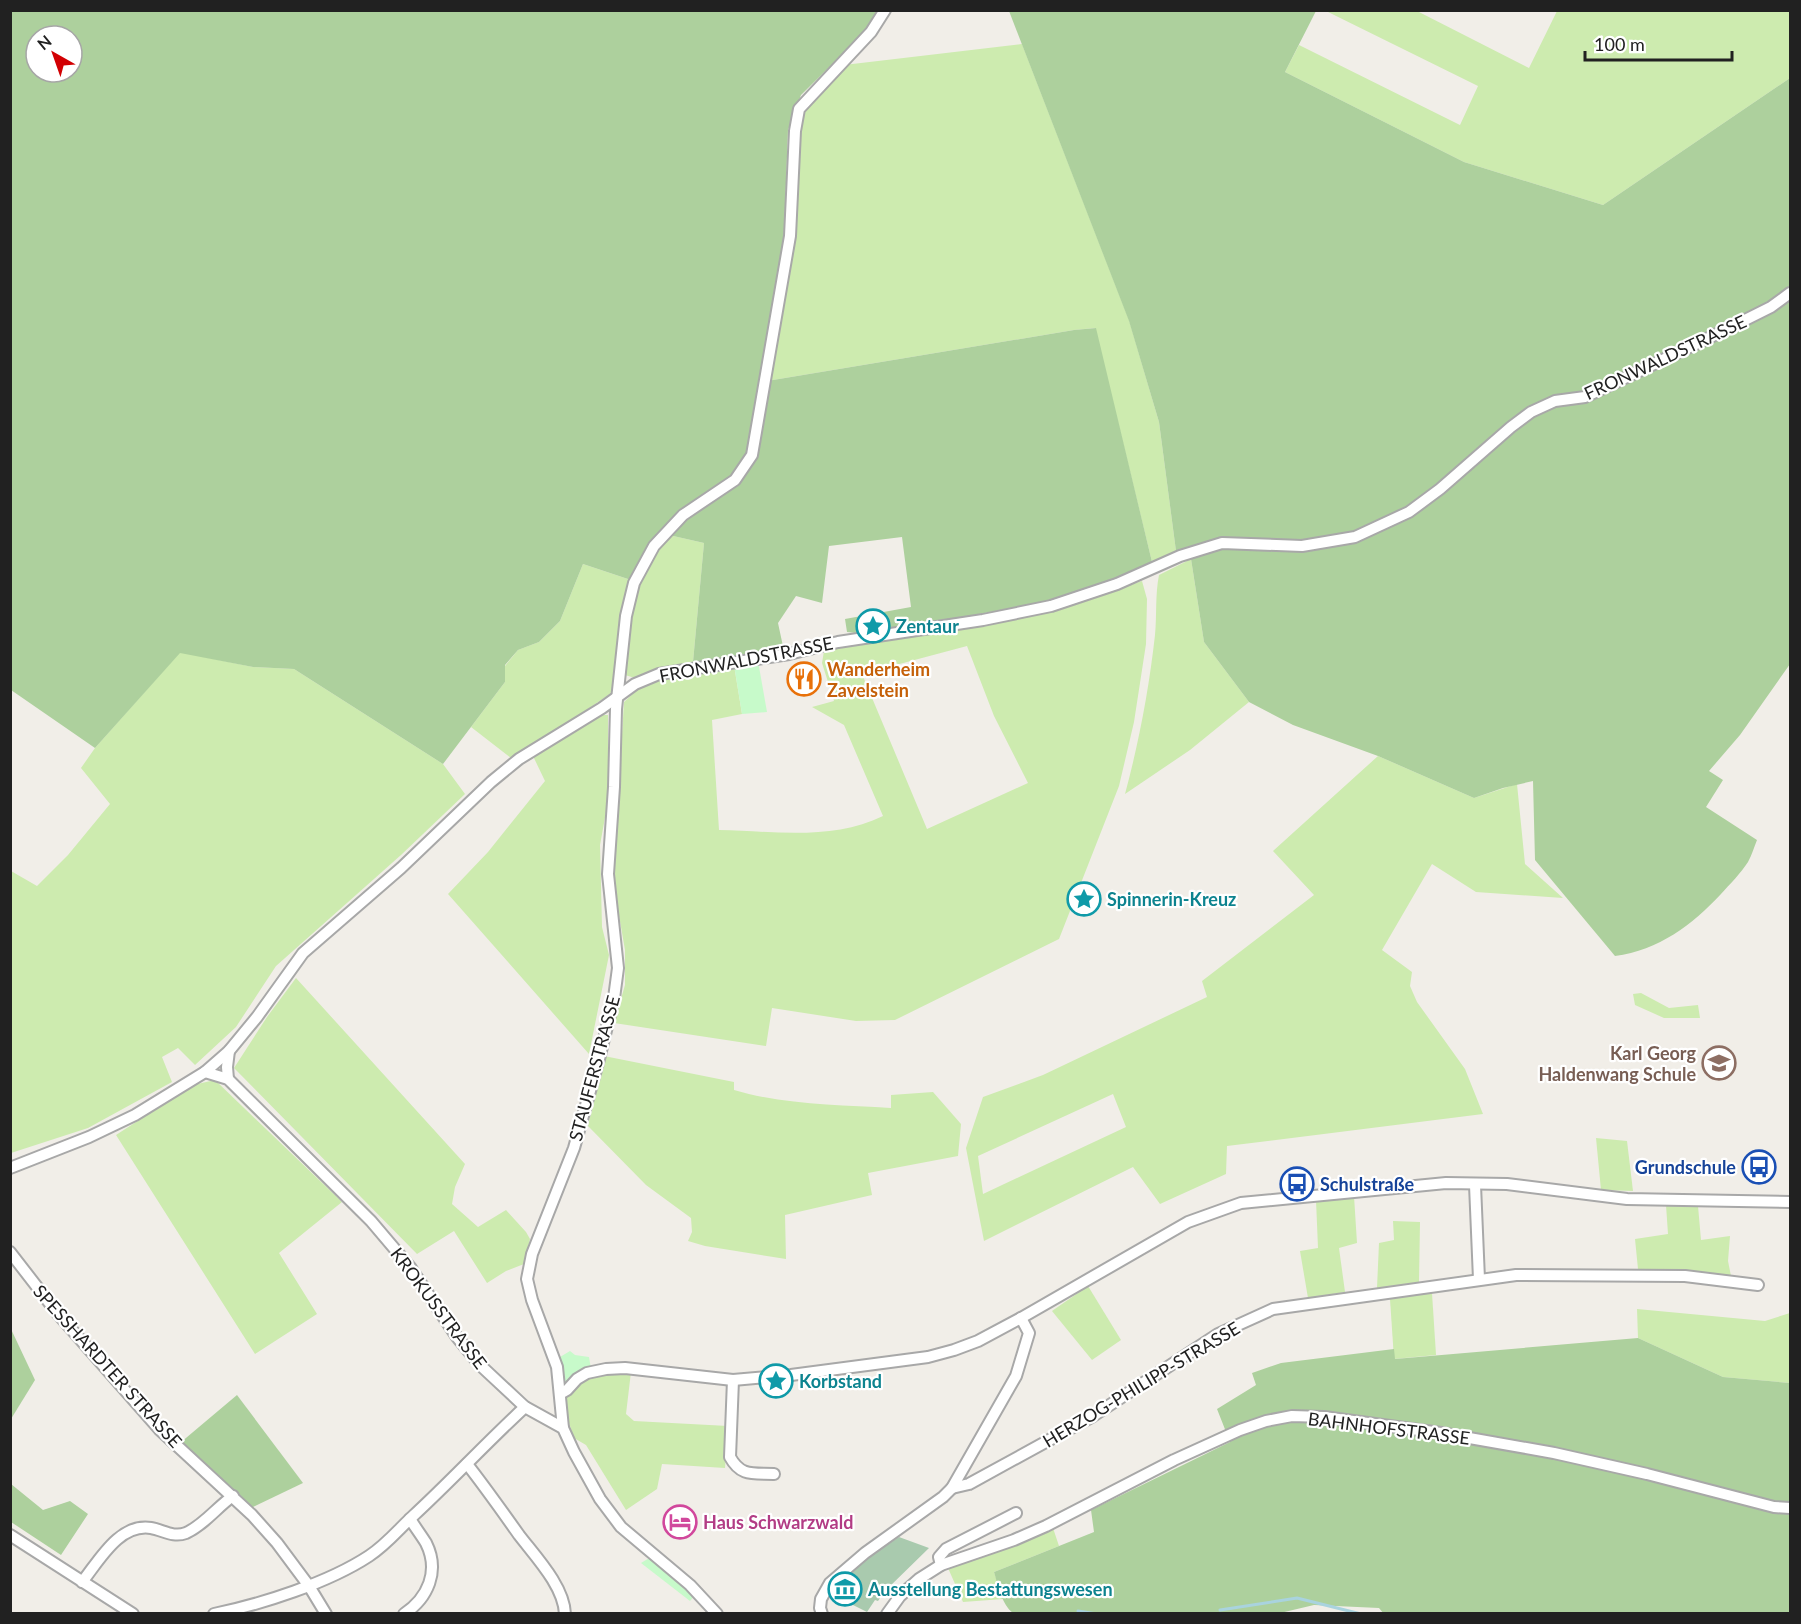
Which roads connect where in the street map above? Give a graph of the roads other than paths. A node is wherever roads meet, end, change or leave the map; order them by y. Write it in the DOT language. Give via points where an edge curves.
graph roads {
  1 [pos="885,10"];
  2 [pos="1791,293"];
  3 [pos="618,696"];
  4 [pos="229,1051"];
  5 [pos="204,1071"];
  6 [pos="228,1079"];
  7 [pos="10,1168"];
  8 [pos="1475,1185"];
  9 [pos="1791,1202"];
  10 [pos="10,1252"];
  11 [pos="1479,1279"];
  12 [pos="1758,1285"];
  13 [pos="1021,1318"];
  14 [pos="733,1380"];
  15 [pos="560,1394"];
  16 [pos="525,1407"];
  17 [pos="563,1428"];
  18 [pos="467,1464"];
  19 [pos="774,1474"];
  20 [pos="952,1488"];
  21 [pos="233,1496"];
  22 [pos="1791,1508"];
  23 [pos="1016,1513"];
  24 [pos="410,1519"];
  25 [pos="10,1535"];
  26 [pos="941,1565"];
  27 [pos="82,1582"];
  28 [pos="309,1586"];
  29 [pos="117,1610"];
  30 [pos="134,1614"];
  31 [pos="214,1614"];
  32 [pos="326,1614"];
  33 [pos="404,1614"];
  34 [pos="565,1614"];
  35 [pos="717,1614"];
  36 [pos="822,1614"];
  37 [pos="886,1614"];
  1 -- 3 [label="street, STAUFERSTRASSE" via="872,32 799,109 790,236 752,455 735,480 682,515 654,546 640,570 626,616"];
  2 -- 3 [label="street, FRONWALDSTRASSE" via="1771,307 1585,398 1555,401 1531,412 1409,512 1355,537 1302,546 1222,543 1051,606 659,674"];
  3 -- 4 [label="street, FRONWALDSTRASSE" via="512,764 303,953"];
  3 -- 15 [label="street, STAUFERSTRASSE" via="608,874 618,968 614,998 574,1148 532,1254 527,1280 557,1367"];
  4 -- 5 [label="street, FRONWALDSTRASSE"];
  4 -- 6 [label="street"];
  5 -- 6 [label="street, KROKUSSTRASSE"];
  5 -- 7 [label="street, FRONWALDSTRASSE" via="135,1115"];
  6 -- 16 [label="street, KROKUSSTRASSE" via="371,1221 410,1267 480,1365"];
  8 -- 9 [label="street" via="1507,1184 1627,1199"];
  8 -- 11 [label="street"];
  8 -- 13 [label="street" via="1446,1183 1241,1203 1188,1222"];
  10 -- 21 [label="street, SPESSHARDTER STRASSE" via="58,1314 159,1429"];
  11 -- 12 [label="street, HERZOG-PHILIPP-STRASSE" via="1516,1275 1674,1276"];
  11 -- 20 [label="street, HERZOG-PHILIPP-STRASSE" via="1264,1313 1218,1334 1093,1416 969,1484"];
  13 -- 14 [label="street" via="978,1341 928,1357"];
  13 -- 20 [label="street" via="1029,1333 1016,1376"];
  14 -- 15 [label="street" via="606,1369 586,1373"];
  14 -- 19 [label="street" via="730,1457 743,1472"];
  15 -- 17 [label="street, STAUFERSTRASSE"];
  16 -- 17 [label="street, KROKUSSTRASSE"];
  16 -- 18 [label="street"];
  17 -- 35 [label="street" via="600,1499 621,1527 690,1585"];
  18 -- 24 [label="street"];
  18 -- 34 [label="street" via="537,1556 565,1604"];
  20 -- 36 [label="street" via="831,1583 821,1599"];
  21 -- 27 [label="street" via="184,1534 150,1528 125,1533"];
  21 -- 28 [label="street, SPESSHARDTER STRASSE"];
  22 -- 26 [label="street, BAHNHOFSTRASSE" via="1554,1453 1441,1433 1292,1416 1240,1430 1046,1526"];
  23 -- 26 [label="street" via="946,1549 939,1557"];
  24 -- 28 [label="street" via="369,1556"];
  24 -- 33 [label="street" via="426,1544 432,1571 424,1597"];
  25 -- 27 [label="street"];
  26 -- 37 [label="street, BAHNHOFSTRASSE" via="906,1591"];
  27 -- 29 [label="street"];
  28 -- 31 [label="street"];
  28 -- 32 [label="street, SPESSHARDTER STRASSE"];
  29 -- 30 [label="street"];
}
